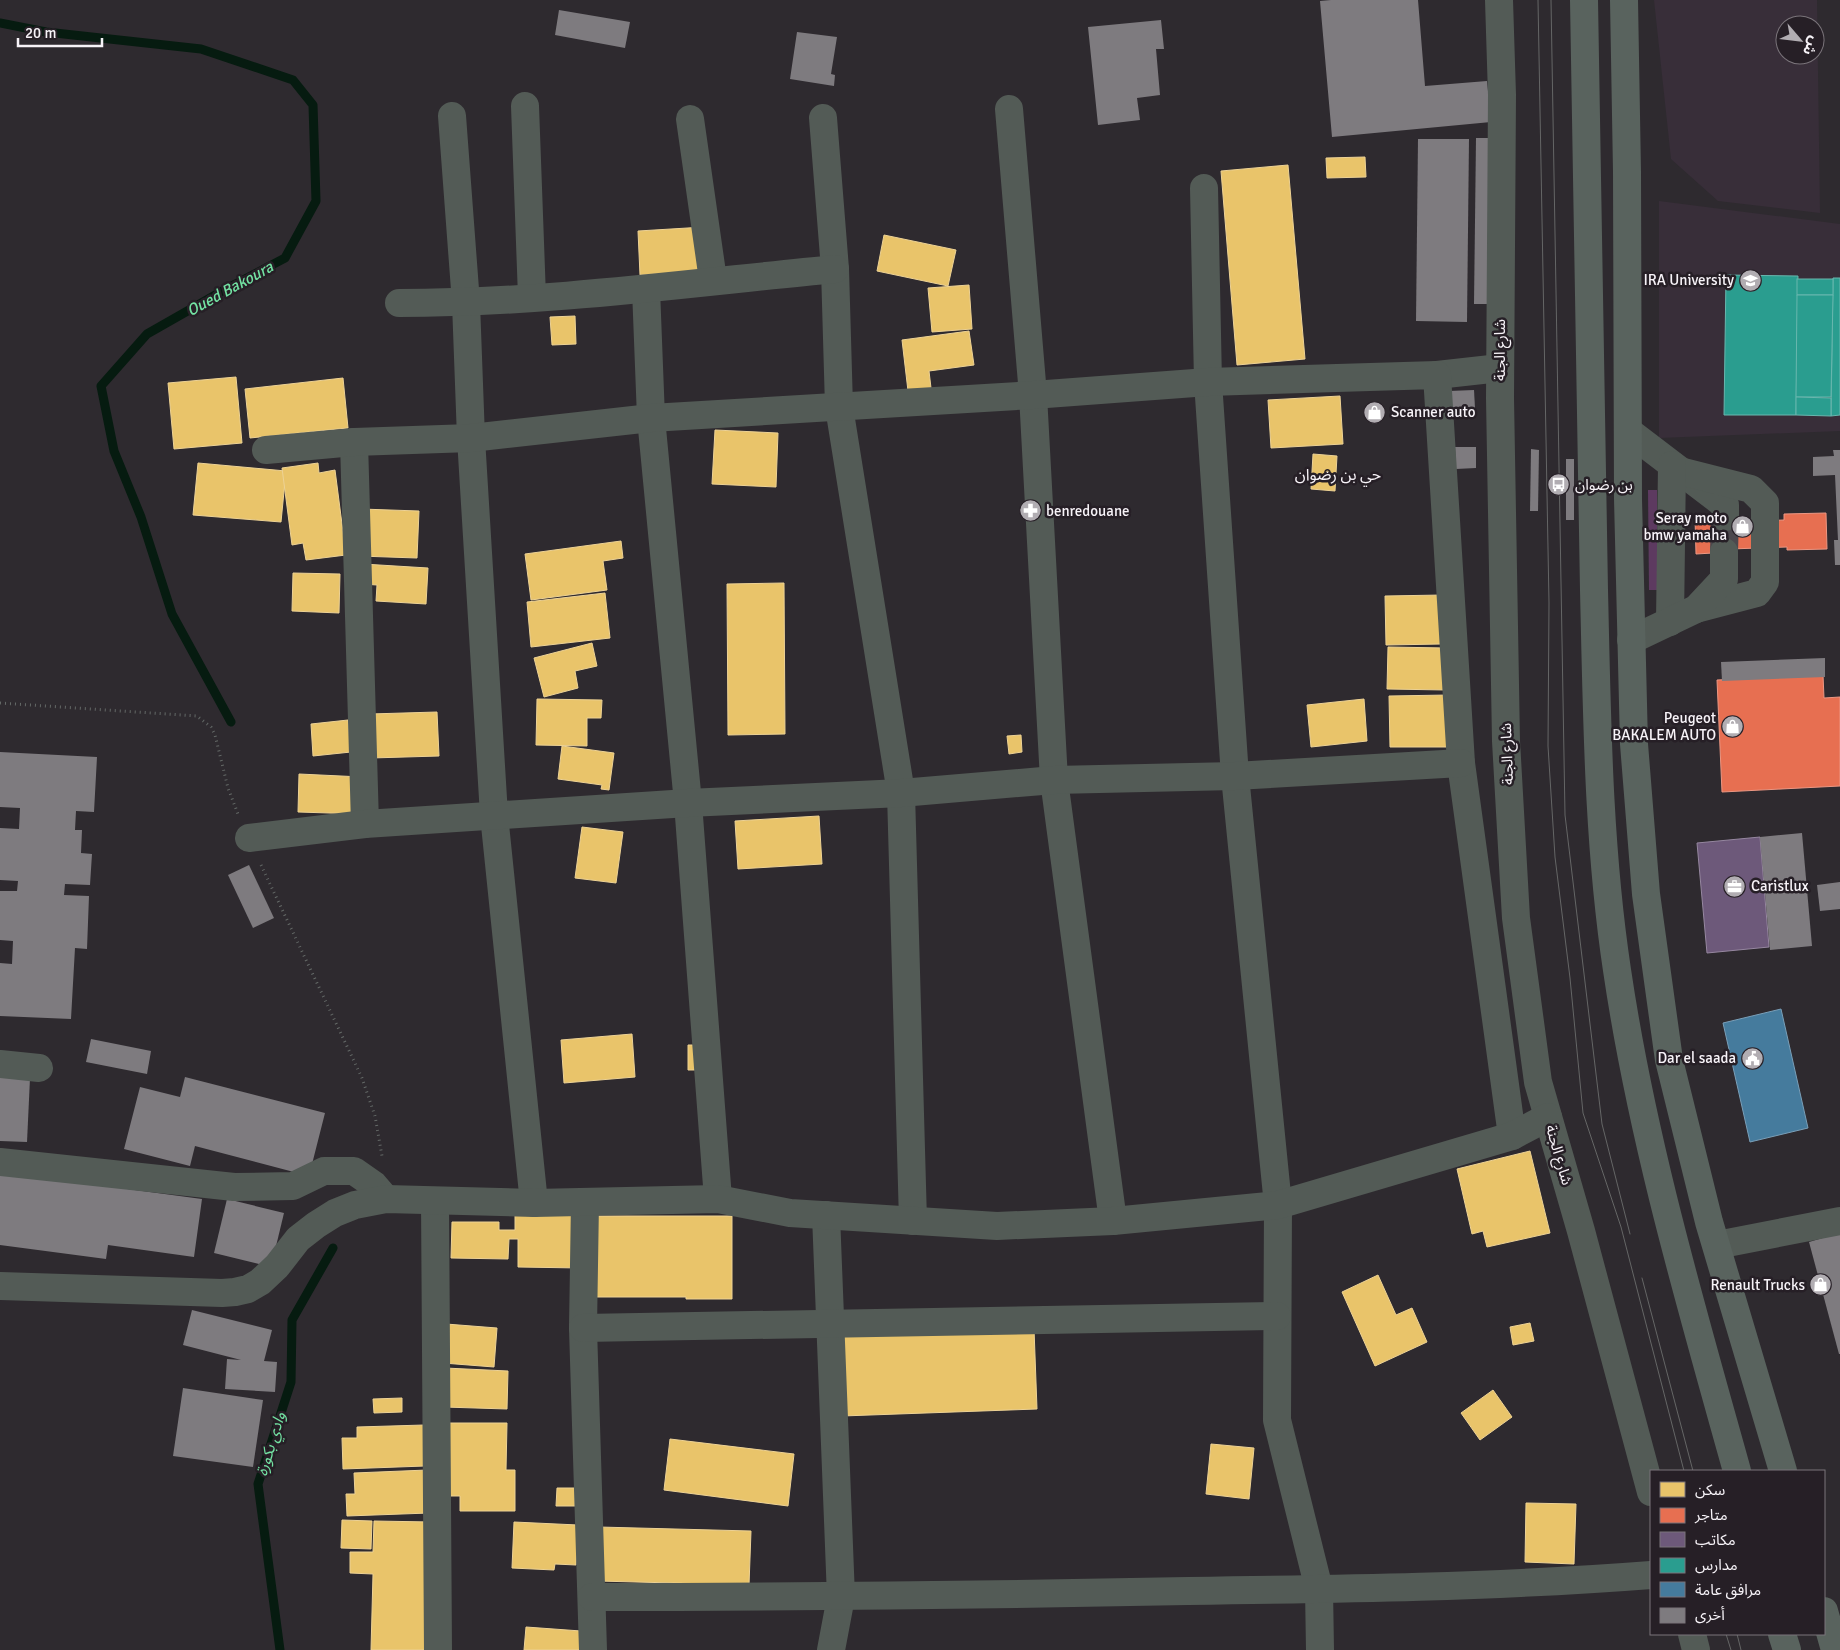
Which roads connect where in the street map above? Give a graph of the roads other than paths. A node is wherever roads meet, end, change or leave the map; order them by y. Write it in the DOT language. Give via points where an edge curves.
graph roads {
  1 [pos="1499,0"];
  2 [pos="1584,0"];
  3 [pos="1624,0"];
  4 [pos="525,106"];
  5 [pos="1009,109"];
  6 [pos="452,116"];
  7 [pos="823,118"];
  8 [pos="690,119"];
  9 [pos="1204,188"];
  10 [pos="835,269"];
  11 [pos="713,280"];
  12 [pos="646,289"];
  13 [pos="532,298"];
  14 [pos="399,303"];
  15 [pos="466,303"];
  16 [pos="1500,368"];
  17 [pos="1437,375"];
  18 [pos="1208,382"];
  19 [pos="1033,395"];
  20 [pos="839,407"];
  21 [pos="651,418"];
  22 [pos="1628,431"];
  23 [pos="471,438"];
  24 [pos="354,442"];
  25 [pos="266,450"];
  26 [pos="1676,468"];
  27 [pos="1725,517"];
  28 [pos="1724,552"];
  29 [pos="1696,609"];
  30 [pos="1670,622"];
  31 [pos="1631,640"];
  32 [pos="1461,763"];
  33 [pos="1235,776"];
  34 [pos="1054,780"];
  35 [pos="901,793"];
  36 [pos="688,803"];
  37 [pos="494,814"];
  38 [pos="365,824"];
  39 [pos="249,838"];
  40 [pos="0,1064"];
  41 [pos="39,1068"];
  42 [pos="1548,1117"];
  43 [pos="1512,1136"];
  44 [pos="0,1162"];
  45 [pos="392,1199"];
  46 [pos="718,1199"];
  47 [pos="434,1201"];
  48 [pos="585,1202"];
  49 [pos="534,1203"];
  50 [pos="1278,1205"];
  51 [pos="826,1215"];
  52 [pos="913,1221"];
  53 [pos="1113,1221"];
  54 [pos="1840,1221"];
  55 [pos="1717,1244"];
  56 [pos="0,1286"];
  57 [pos="1277,1316"];
  58 [pos="830,1325"];
  59 [pos="584,1328"];
  60 [pos="1737,1470"];
  61 [pos="1783,1470"];
  62 [pos="1650,1488"];
  63 [pos="1650,1575"];
  64 [pos="1318,1589"];
  65 [pos="841,1597"];
  66 [pos="592,1598"];
  67 [pos="1825,1615"];
  68 [pos="1692,1635"];
  69 [pos="1782,1635"];
  70 [pos="438,1650"];
  71 [pos="593,1650"];
  72 [pos="831,1650"];
  73 [pos="1320,1650"];
  74 [pos="1696,1650"];
  75 [pos="1787,1650"];
  76 [pos="1835,1650"];
  1 -- 16 [label="street, شارع الجنة" via="1502,95"];
  2 -- 60 [label="main road" via="1590,466 1599,791 1607,890 1616,970 1660,1188"];
  3 -- 22 [label="main road"];
  4 -- 13 [label="street"];
  5 -- 19 [label="street"];
  6 -- 15 [label="street"];
  7 -- 10 [label="street"];
  8 -- 11 [label="street"];
  9 -- 18 [label="street"];
  10 -- 11 [label="street"];
  10 -- 20 [label="street"];
  11 -- 12 [label="street"];
  12 -- 13 [label="street"];
  12 -- 21 [label="street"];
  13 -- 15 [label="street"];
  14 -- 15 [label="street"];
  15 -- 23 [label="street"];
  16 -- 17 [label="street"];
  16 -- 42 [label="street, شارع الجنة" via="1506,741 1516,918 1538,1082"];
  17 -- 18 [label="street"];
  17 -- 32 [label="street"];
  18 -- 19 [label="street"];
  18 -- 33 [label="street"];
  19 -- 20 [label="street"];
  19 -- 34 [label="street"];
  20 -- 21 [label="street"];
  20 -- 35 [label="street"];
  21 -- 23 [label="street"];
  21 -- 36 [label="street"];
  22 -- 26 [label="street"];
  22 -- 31 [label="main road"];
  23 -- 24 [label="street"];
  23 -- 37 [label="street"];
  24 -- 25 [label="street"];
  24 -- 38 [label="street"];
  26 -- 27 [label="street" via="1725,505"];
  26 -- 29 [label="street" via="1751,489 1765,503 1765,582 1756,593"];
  26 -- 30 [label="street"];
  28 -- 29 [label="street" via="1724,579"];
  29 -- 30 [label="street"];
  30 -- 31 [label="street"];
  31 -- 55 [label="main road" via="1634,744 1644,876 1659,992 1669,1060"];
  32 -- 33 [label="street"];
  32 -- 43 [label="street"];
  33 -- 34 [label="street"];
  33 -- 50 [label="street"];
  34 -- 35 [label="street"];
  34 -- 53 [label="street"];
  35 -- 36 [label="street"];
  35 -- 52 [label="street"];
  36 -- 37 [label="street"];
  36 -- 46 [label="street"];
  37 -- 38 [label="street"];
  37 -- 49 [label="street"];
  38 -- 39 [label="street"];
  40 -- 41 [label="street"];
  42 -- 43 [label="street"];
  42 -- 62 [label="street, شارع الجنة"];
  43 -- 50 [label="street"];
  44 -- 45 [label="street" via="234,1187 292,1186 324,1171 354,1171"];
  45 -- 47 [label="street"];
  45 -- 56 [label="street" via="355,1205 316,1225 298,1239 269,1274 248,1289 235,1292"];
  46 -- 48 [label="street"];
  46 -- 51 [label="street" via="790,1213"];
  47 -- 49 [label="street"];
  47 -- 70 [label="street"];
  48 -- 49 [label="street"];
  48 -- 59 [label="street"];
  50 -- 53 [label="street"];
  50 -- 57 [label="street"];
  51 -- 52 [label="street"];
  51 -- 58 [label="street"];
  52 -- 53 [label="street" via="997,1226"];
  54 -- 55 [label="street"];
  55 -- 61 [label="main road"];
  57 -- 58 [label="street"];
  57 -- 64 [label="street" via="1277,1420"];
  58 -- 59 [label="street"];
  58 -- 65 [label="street"];
  59 -- 66 [label="street"];
  63 -- 64 [label="street"];
  64 -- 65 [label="street"];
  64 -- 73 [label="street"];
  65 -- 66 [label="street"];
  65 -- 72 [label="street"];
  66 -- 71 [label="street"];
  67 -- 76 [label="main road"];
  68 -- 74 [label="street"];
  69 -- 75 [label="main road"];
}
